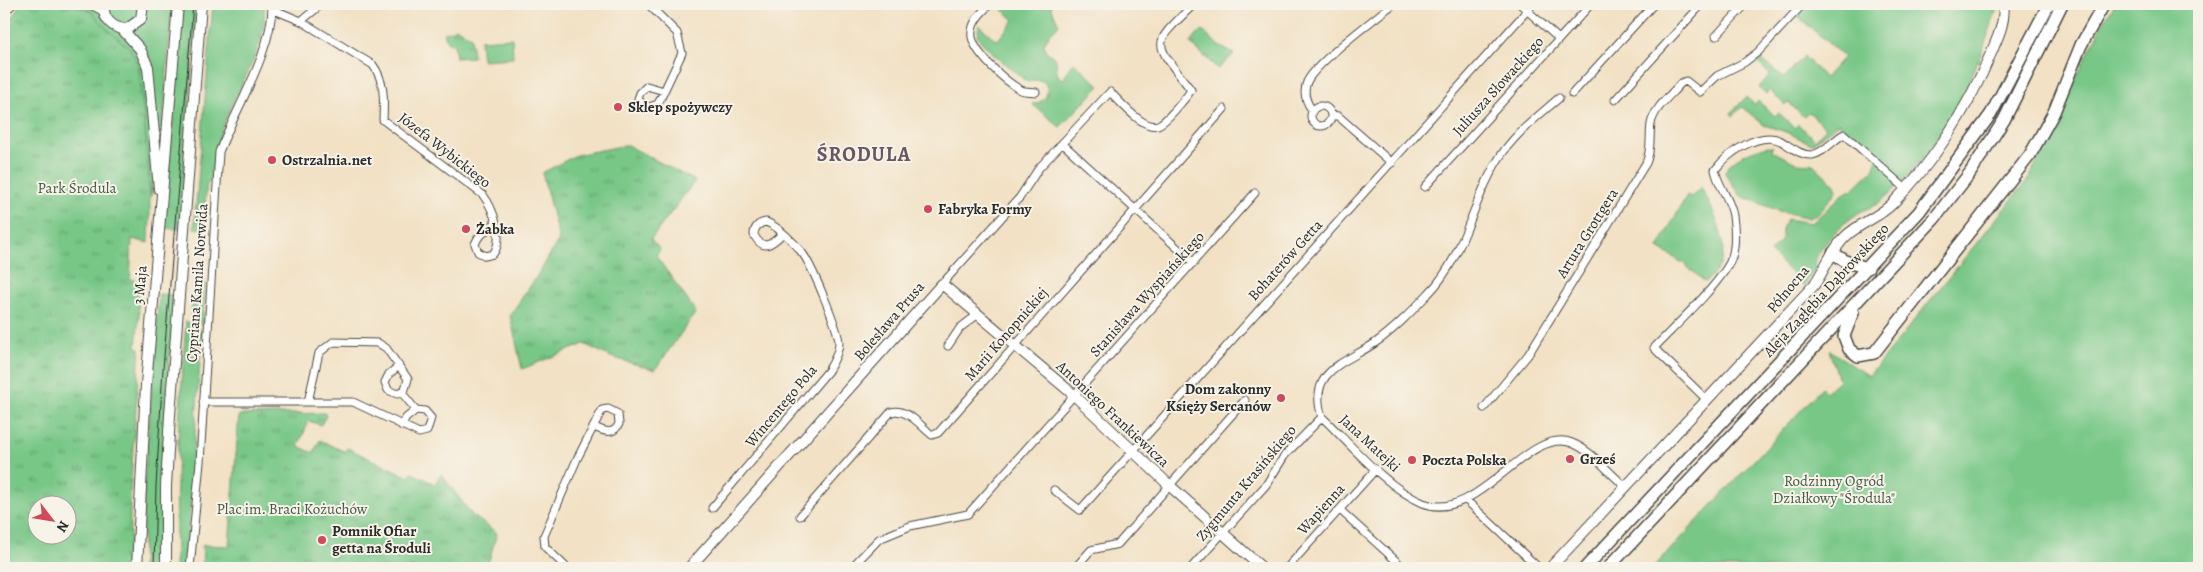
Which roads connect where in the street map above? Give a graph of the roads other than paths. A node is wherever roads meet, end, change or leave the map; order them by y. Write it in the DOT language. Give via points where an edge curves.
graph roads {
  1 [pos="12,4"];
  2 [pos="92,4"];
  3 [pos="178,4"];
  4 [pos="201,4"];
  5 [pos="322,4"];
  6 [pos="648,4"];
  7 [pos="990,4"];
  8 [pos="1194,4"];
  9 [pos="1393,4"];
  10 [pos="1520,4"];
  11 [pos="1533,4"];
  12 [pos="1591,4"];
  13 [pos="1654,4"];
  14 [pos="1702,4"];
  15 [pos="1746,4"];
  16 [pos="1803,4"];
  17 [pos="2003,4"];
  18 [pos="2049,4"];
  19 [pos="2062,4"];
  20 [pos="2104,4"];
  21 [pos="272,6"];
  22 [pos="104,7"];
  23 [pos="145,7"];
  24 [pos="4,10"];
  25 [pos="1527,10"];
  26 [pos="301,21"];
  27 [pos="122,29"];
  28 [pos="1716,36"];
  29 [pos="1559,39"];
  30 [pos="664,91"];
  31 [pos="1036,92"];
  32 [pos="1572,94"];
  33 [pos="1559,98"];
  34 [pos="1615,100"];
  35 [pos="1224,109"];
  36 [pos="1312,110"];
  37 [pos="1331,115"];
  38 [pos="1062,143"];
  39 [pos="1392,163"];
  40 [pos="1425,187"];
  41 [pos="1906,189"];
  42 [pos="1255,193"];
  43 [pos="161,206"];
  44 [pos="1135,210"];
  45 [pos="495,223"];
  46 [pos="782,234"];
  47 [pos="1833,253"];
  48 [pos="1194,263"];
  49 [pos="1868,268"];
  50 [pos="942,284"];
  51 [pos="1860,300"];
  52 [pos="977,315"];
  53 [pos="948,346"];
  54 [pos="1014,346"];
  55 [pos="399,366"];
  56 [pos="402,393"];
  57 [pos="1074,396"];
  58 [pos="1245,400"];
  59 [pos="1707,400"];
  60 [pos="203,402"];
  61 [pos="308,402"];
  62 [pos="1484,408"];
  63 [pos="416,410"];
  64 [pos="1322,417"];
  65 [pos="402,426"];
  66 [pos="594,427"];
  67 [pos="1133,451"];
  68 [pos="1376,469"];
  69 [pos="1168,485"];
  70 [pos="1625,486"];
  71 [pos="1054,490"];
  72 [pos="1466,500"];
  73 [pos="712,508"];
  74 [pos="1340,510"];
  75 [pos="800,516"];
  76 [pos="1224,533"];
  77 [pos="137,568"];
  78 [pos="166,568"];
  79 [pos="190,568"];
  80 [pos="567,568"];
  81 [pos="689,568"];
  82 [pos="851,568"];
  83 [pos="1075,568"];
  84 [pos="1192,568"];
  85 [pos="1262,568"];
  86 [pos="1287,568"];
  87 [pos="1404,568"];
  88 [pos="1539,568"];
  89 [pos="1550,568"];
  90 [pos="1586,568"];
  91 [pos="1608,568"];
  1 -- 24 [label="street"];
  2 -- 22 [label="street"];
  3 -- 43 [label="street, 3 Maja"];
  4 -- 78 [label="street" via="170,415"];
  5 -- 26 [label="street"];
  6 -- 30 [label="street" via="677,33 682,53"];
  7 -- 31 [label="street" via="973,26 976,46 992,66 1022,90"];
  8 -- 38 [label="street, Bolesława Prusa" via="1162,36 1160,46 1191,90 1187,96 1159,125 1150,127 1110,92"];
  9 -- 36 [label="street" via="1309,78 1305,90 1307,104"];
  10 -- 25 [label="street"];
  11 -- 25 [label="street, Bohaterów Getta"];
  12 -- 29 [label="street, Juliusza Słowackiego"];
  13 -- 32 [label="street"];
  14 -- 34 [label="street"];
  15 -- 28 [label="street"];
  16 -- 62 [label="street, Artura Grottgera" via="1745,62 1717,76 1700,92 1686,82 1681,83 1657,110 1651,126 1651,150 1646,163 1528,355"];
  17 -- 41 [label="street, Północna" via="2000,30 1967,104 1939,150"];
  18 -- 49 [label="main road, Aleja Zagłębia Dąbrowskiego" via="1977,136 1919,212"];
  19 -- 51 [label="main road, Aleja Zagłębia Dąbrowskiego" via="2004,120 1970,173 1934,219"];
  20 -- 51 [label="main road" via="2081,45 2054,112 2030,155 1879,349 1866,356 1858,356 1849,349 1844,336"];
  21 -- 26 [label="street, Cypriana Kamila Norwida"];
  21 -- 60 [label="street, Cypriana Kamila Norwida" via="270,31 263,51 219,152"];
  22 -- 27 [label="street" via="109,23"];
  23 -- 27 [label="street" via="137,24"];
  25 -- 29 [label="street"];
  25 -- 39 [label="street, Bohaterów Getta"];
  26 -- 45 [label="street, Józefa Wybickiego" via="373,66 383,86 383,120 483,195"];
  27 -- 43 [label="street" via="140,49 148,67"];
  29 -- 40 [label="street, Juliusza Słowackiego"];
  33 -- 64 [label="street, Jana Matejki" via="1528,124 1498,160 1453,261 1436,286 1398,325 1375,343 1330,369 1324,378 1318,406"];
  35 -- 44 [label="street, Marii Konopnickiej"];
  36 -- 37 [label="street" via="1320,106 1329,110"];
  36 -- 37 [label="street" via="1310,119 1316,126 1328,123"];
  37 -- 39 [label="street" via="1338,116"];
  38 -- 44 [label="street"];
  38 -- 50 [label="street, Bolesława Prusa" via="1039,168 1020,197"];
  39 -- 67 [label="street, Bohaterów Getta"];
  41 -- 47 [label="street, Północna" via="1890,206 1858,225"];
  41 -- 59 [label="street" via="1844,134 1820,153 1810,155 1779,140 1766,139 1746,144 1721,162 1715,170 1716,179 1733,214 1730,261 1654,348"];
  42 -- 48 [label="street, Stanisława Wyspiańskiego"];
  43 -- 77 [label="street, 3 Maja" via="141,458"];
  44 -- 48 [label="street"];
  44 -- 54 [label="street, Marii Konopnickiej"];
  45 -- 45 [label="street, Józefa Wybickiego" via="497,249 486,256 478,252 476,244 478,238"];
  46 -- 73 [label="street, Wincentego Pola" via="804,254 811,268 834,322 839,343 836,357 828,372"];
  47 -- 49 [label="main road" via="1847,262"];
  47 -- 59 [label="street, Północna" via="1814,285"];
  48 -- 57 [label="street, Stanisława Wyspiańskiego"];
  49 -- 90 [label="main road, Aleja Zagłębia Dąbrowskiego"];
  50 -- 52 [label="street, Antoniego Frankiewicza"];
  50 -- 81 [label="street, Bolesława Prusa"];
  51 -- 91 [label="main road, Aleja Zagłębia Dąbrowskiego"];
  52 -- 53 [label="street" via="960,328"];
  52 -- 54 [label="street, Antoniego Frankiewicza"];
  54 -- 57 [label="street, Antoniego Frankiewicza"];
  54 -- 75 [label="street, Marii Konopnickiej" via="938,434 932,435 904,412 891,412"];
  55 -- 56 [label="street" via="408,380"];
  55 -- 56 [label="street" via="385,382 391,392"];
  55 -- 61 [label="street" via="386,348 378,343 333,342 319,352"];
  56 -- 63 [label="street"];
  57 -- 67 [label="street, Antoniego Frankiewicza"];
  57 -- 82 [label="street, Stanisława Wyspiańskiego" via="968,514 910,526 879,539"];
  58 -- 69 [label="street"];
  59 -- 70 [label="street, Północna"];
  60 -- 61 [label="street"];
  60 -- 79 [label="street, Cypriana Kamila Norwida"];
  61 -- 65 [label="street" via="353,402"];
  63 -- 65 [label="street"];
  63 -- 65 [label="street" via="425,411 431,418 427,431 418,434"];
  64 -- 68 [label="street, Jana Matejki"];
  64 -- 76 [label="street, Zygmunta Krasińskiego" via="1285,455 1266,485"];
  66 -- 80 [label="street" via="544,536 545,547"];
  67 -- 69 [label="street, Antoniego Frankiewicza"];
  67 -- 71 [label="street, Bohaterów Getta" via="1080,510"];
  68 -- 72 [label="street, Jana Matejki" via="1404,492 1424,503 1442,506"];
  68 -- 74 [label="street, Wapienna"];
  69 -- 76 [label="street, Antoniego Frankiewicza"];
  69 -- 83 [label="street" via="1118,544 1091,550"];
  70 -- 72 [label="street, Jana Matejki" via="1574,443 1557,442 1527,454"];
  70 -- 89 [label="street, Północna"];
  72 -- 88 [label="street"];
  74 -- 86 [label="street, Wapienna"];
  74 -- 87 [label="street"];
  76 -- 84 [label="street, Zygmunta Krasińskiego"];
  76 -- 85 [label="street, Antoniego Frankiewicza"];
}
